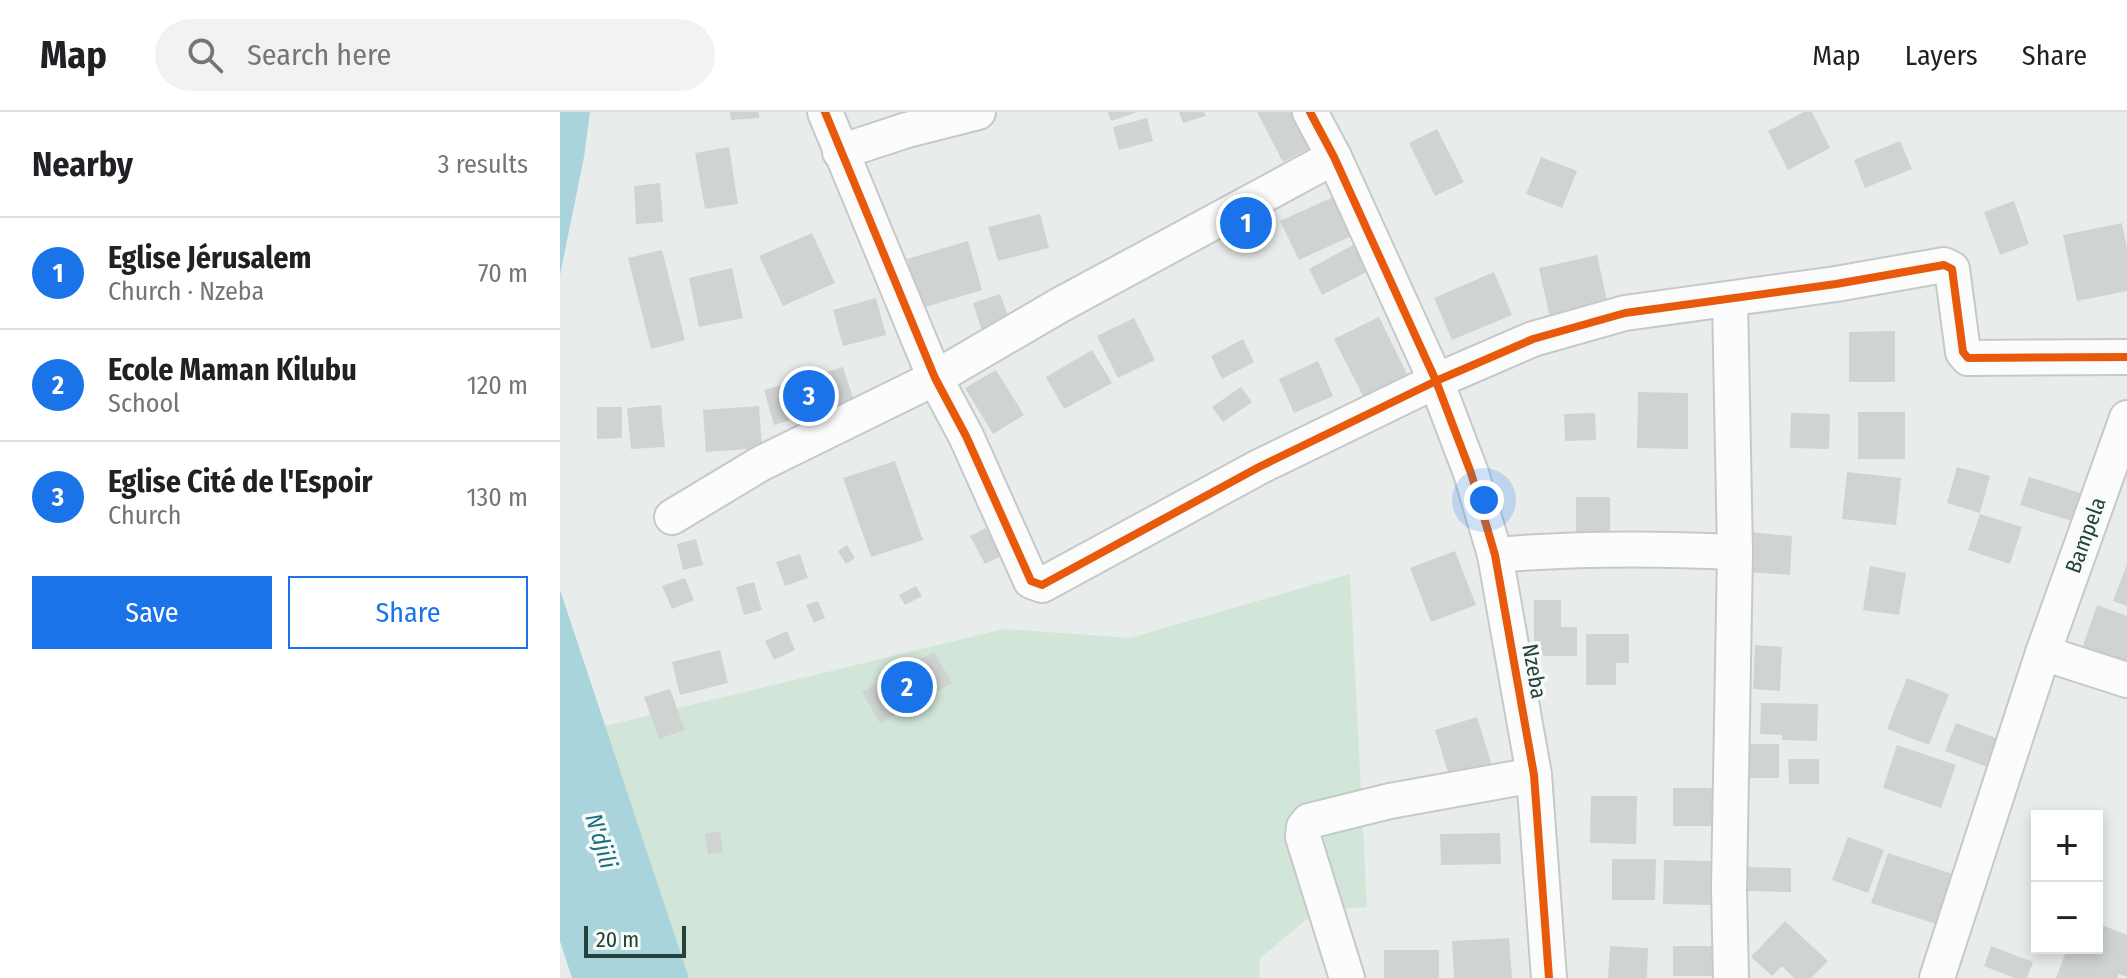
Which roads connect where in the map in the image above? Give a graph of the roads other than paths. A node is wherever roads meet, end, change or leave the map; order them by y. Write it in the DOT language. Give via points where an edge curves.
graph roads {
  1 [pos="825,112"];
  2 [pos="978,112"];
  3 [pos="1310,112"];
  4 [pos="840,152"];
  5 [pos="1334,157"];
  6 [pos="1730,300"];
  7 [pos="2127,357"];
  8 [pos="935,378"];
  9 [pos="1436,381"];
  10 [pos="2127,418"];
  11 [pos="672,517"];
  12 [pos="1735,552"];
  13 [pos="1495,555"];
  14 [pos="2043,653"];
  15 [pos="2127,680"];
  16 [pos="1534,775"];
  17 [pos="1347,978"];
  18 [pos="1549,978"];
  19 [pos="1731,978"];
  20 [pos="1937,978"];
  1 -- 4 [label="street"];
  2 -- 4 [label="street"];
  3 -- 5 [label="street, Nzeba"];
  4 -- 8 [label="street"];
  5 -- 8 [label="street"];
  5 -- 9 [label="street, Nzeba"];
  6 -- 7 [label="street" via="1944,265 1952,269 1968,358"];
  6 -- 9 [label="street" via="1625,313 1533,339"];
  6 -- 12 [label="street"];
  8 -- 9 [label="street" via="1031,581 1042,585 1259,467"];
  8 -- 11 [label="street" via="760,464"];
  9 -- 13 [label="street, Nzeba"];
  10 -- 14 [label="street, Bampela"];
  12 -- 13 [label="street" via="1579,548"];
  12 -- 19 [label="street"];
  13 -- 16 [label="street, Nzeba"];
  14 -- 15 [label="street"];
  14 -- 20 [label="street, Bampela"];
  16 -- 17 [label="street" via="1309,821 1303,837"];
  16 -- 18 [label="street, Nzeba"];
}
